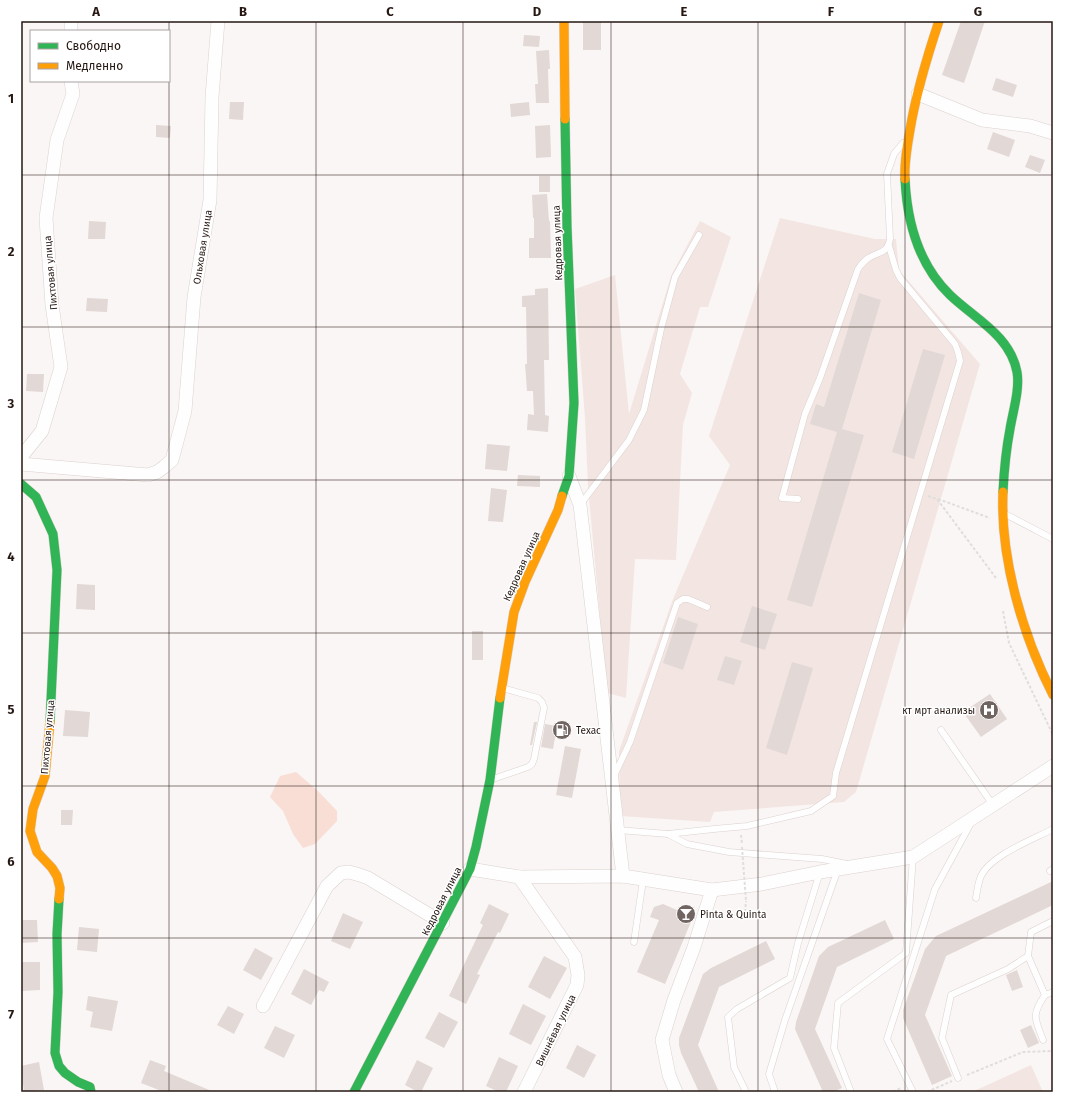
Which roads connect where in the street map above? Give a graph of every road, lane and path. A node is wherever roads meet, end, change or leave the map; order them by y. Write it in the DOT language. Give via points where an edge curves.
graph roads {
  1 [pos="218,21"];
  2 [pos="564,21"];
  3 [pos="940,21"];
  4 [pos="71,82"];
  5 [pos="918,94"];
  6 [pos="1053,133"];
  7 [pos="910,134"];
  8 [pos="699,235"];
  9 [pos="889,246"];
  10 [pos="21,458"];
  11 [pos="21,464"];
  12 [pos="569,476"];
  13 [pos="21,484"];
  14 [pos="920,493"];
  15 [pos="798,499"];
  16 [pos="937,499"];
  17 [pos="580,505"];
  18 [pos="1004,513"];
  19 [pos="995,520"];
  20 [pos="1053,539"];
  21 [pos="997,579"];
  22 [pos="707,607"];
  23 [pos="1002,608"];
  24 [pos="501,688"];
  25 [pos="1053,695"];
  26 [pos="941,730"];
  27 [pos="1053,736"];
  28 [pos="1053,766"];
  29 [pos="490,780"];
  30 [pos="612,780"];
  31 [pos="993,805"];
  32 [pos="975,816"];
  33 [pos="1053,829"];
  34 [pos="618,830"];
  35 [pos="740,830"];
  36 [pos="668,834"];
  37 [pos="914,857"];
  38 [pos="856,866"];
  39 [pos="470,869"];
  40 [pos="838,869"];
  41 [pos="820,872"];
  42 [pos="623,876"];
  43 [pos="519,877"];
  44 [pos="643,880"];
  45 [pos="712,890"];
  46 [pos="976,898"];
  47 [pos="745,912"];
  48 [pos="756,913"];
  49 [pos="735,915"];
  50 [pos="1053,921"];
  51 [pos="443,923"];
  52 [pos="634,942"];
  53 [pos="1028,956"];
  54 [pos="1053,992"];
  55 [pos="1045,995"];
  56 [pos="263,1006"];
  57 [pos="1043,1040"];
  58 [pos="1053,1051"];
  59 [pos="958,1078"];
  60 [pos="91,1092"];
  61 [pos="354,1092"];
  62 [pos="524,1092"];
  63 [pos="676,1092"];
  64 [pos="746,1092"];
  65 [pos="775,1092"];
  66 [pos="851,1092"];
  67 [pos="913,1092"];
  68 [pos="927,1092"];
  1 -- 11 [label="street, Ольховая улица" via="212,98 210,200 194,297 185,411 172,460 157,472 148,475"];
  2 -- 12 [label="street, Кедровая улица" via="567,227 574,403"];
  3 -- 5 [label="street"];
  4 -- 10 [label="street, Пихтовая улица" via="73,94 57,140 46,218 52,305 61,367 42,431"];
  5 -- 6 [label="street" via="982,120 1030,126"];
  5 -- 7 [label="street"];
  7 -- 9 [label="lane" via="894,154 888,174"];
  7 -- 18 [label="street" via="905,163 905,186 911,220 925,262 942,288 1001,338 1015,364 1018,383 1004,472"];
  8 -- 17 [label="lane" via="675,277 644,410 629,440"];
  9 -- 14 [label="lane" via="900,278 955,344 960,361"];
  9 -- 15 [label="lane" via="883,252 868,258 858,269 805,414 782,498"];
  12 -- 17 [label="street"];
  12 -- 24 [label="street, Кедровая улица" via="558,510 514,612"];
  13 -- 60 [label="street, Пихтовая улица" via="36,497 53,534 57,570 45,776 33,809 30,831 37,852 52,868 60,888 55,1053 58,1066 90,1087"];
  14 -- 16 [label="path"];
  14 -- 36 [label="lane" via="836,773 833,796 811,811 747,826"];
  16 -- 19 [label="path"];
  16 -- 21 [label="path"];
  17 -- 30 [label="street"];
  18 -- 20 [label="lane"];
  18 -- 25 [label="street" via="1006,546 1017,603 1036,661"];
  22 -- 30 [label="lane" via="688,599 677,603 630,742"];
  23 -- 27 [label="path" via="1009,643"];
  24 -- 29 [label="street, Кедровая улица"];
  24 -- 29 [label="lane" via="538,698 544,708 532,764"];
  26 -- 31 [label="lane"];
  28 -- 31 [label="street"];
  29 -- 39 [label="street, Кедровая улица"];
  30 -- 34 [label="street"];
  31 -- 32 [label="street"];
  32 -- 37 [label="street"];
  32 -- 67 [label="lane" via="935,889 887,1039"];
  33 -- 46 [label="lane" via="992,861 981,876"];
  34 -- 36 [label="lane"];
  34 -- 42 [label="street"];
  35 -- 47 [label="path, bridge"];
  36 -- 38 [label="lane" via="688,844 729,852 822,859"];
  37 -- 38 [label="street"];
  37 -- 66 [label="lane" via="906,953 838,1003 834,1048"];
  38 -- 40 [label="street"];
  39 -- 43 [label="street"];
  39 -- 51 [label="street, Кедровая улица"];
  40 -- 41 [label="street"];
  40 -- 65 [label="lane" via="785,1020 769,1074"];
  41 -- 45 [label="street" via="762,884"];
  41 -- 64 [label="lane" via="790,978 728,1017 734,1067"];
  42 -- 43 [label="street"];
  42 -- 44 [label="street"];
  43 -- 62 [label="street, Вишнёвая улица" via="575,957 578,975 577,985"];
  44 -- 45 [label="street"];
  44 -- 52 [label="lane"];
  45 -- 63 [label="street" via="662,1040 669,1075"];
  47 -- 48 [label="path"];
  47 -- 49 [label="path"];
  50 -- 53 [label="lane" via="1032,932"];
  51 -- 56 [label="street" via="368,878 349,872 341,873 327,886"];
  51 -- 61 [label="street, Кедровая улица"];
  53 -- 55 [label="lane"];
  53 -- 59 [label="lane" via="951,995 942,1038"];
  54 -- 55 [label="lane"];
  55 -- 57 [label="lane" via="1037,1007 1035,1021"];
  58 -- 59 [label="path" via="1023,1052"];
  59 -- 68 [label="path"];
}
